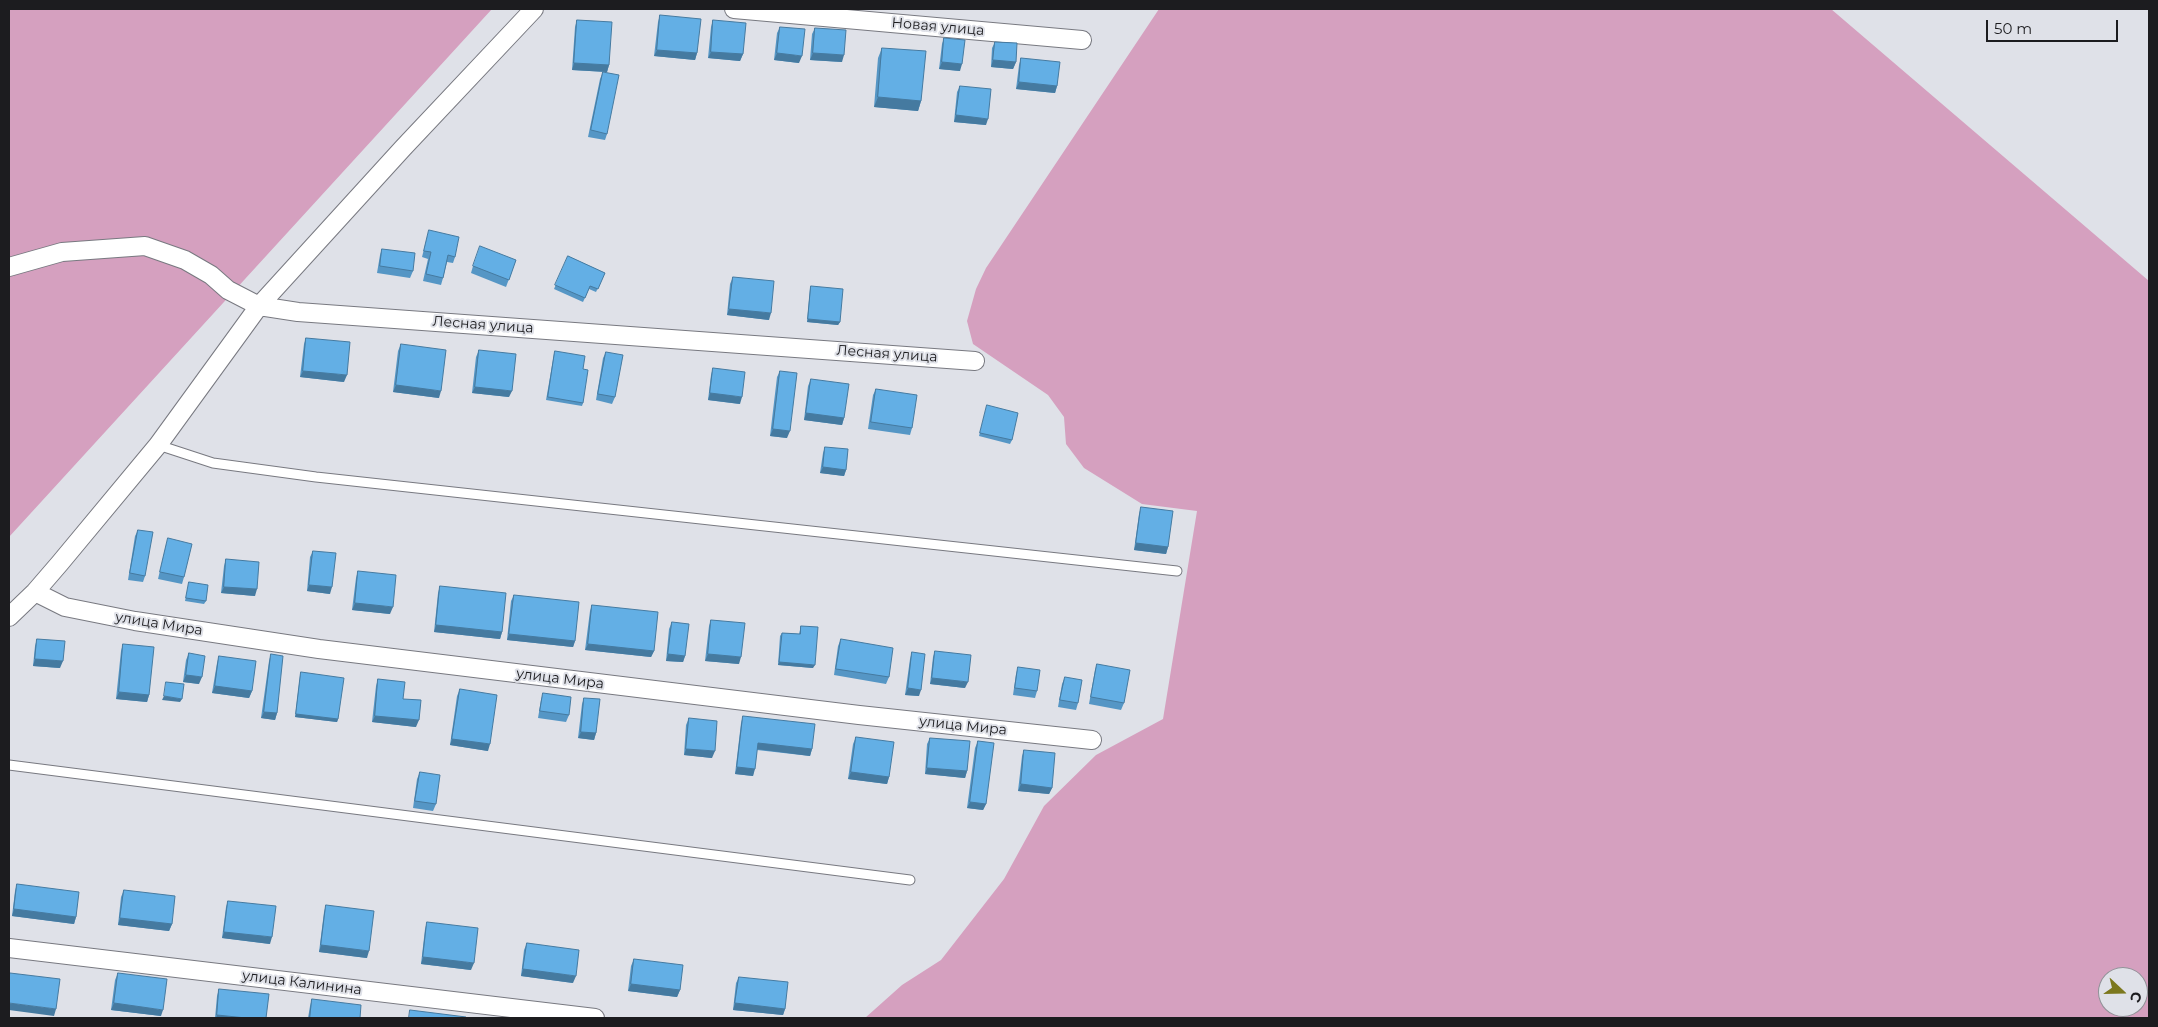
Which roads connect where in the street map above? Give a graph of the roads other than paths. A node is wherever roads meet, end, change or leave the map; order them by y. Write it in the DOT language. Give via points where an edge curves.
graph roads {
  1 [pos="534,9"];
  2 [pos="734,9"];
  3 [pos="1082,40"];
  4 [pos="9,267"];
  5 [pos="259,306"];
  6 [pos="976,360"];
  7 [pos="158,445"];
  8 [pos="1177,571"];
  9 [pos="35,592"];
  10 [pos="9,617"];
  11 [pos="1092,740"];
  12 [pos="9,765"];
  13 [pos="910,880"];
  14 [pos="9,948"];
  15 [pos="595,1018"];
  1 -- 5 [label="street"];
  2 -- 3 [label="street, Новая улица"];
  4 -- 5 [label="street, Лесная улица" via="62,252 146,246 184,260 211,275 228,290"];
  5 -- 6 [label="street, Лесная улица" via="298,312"];
  5 -- 7 [label="street"];
  7 -- 8 [label="lane" via="213,463 316,477"];
  7 -- 9 [label="street"];
  9 -- 10 [label="street"];
  9 -- 11 [label="street, улица Мира" via="65,607 319,650"];
  12 -- 13 [label="lane"];
  14 -- 15 [label="street, улица Калинина"];
}
